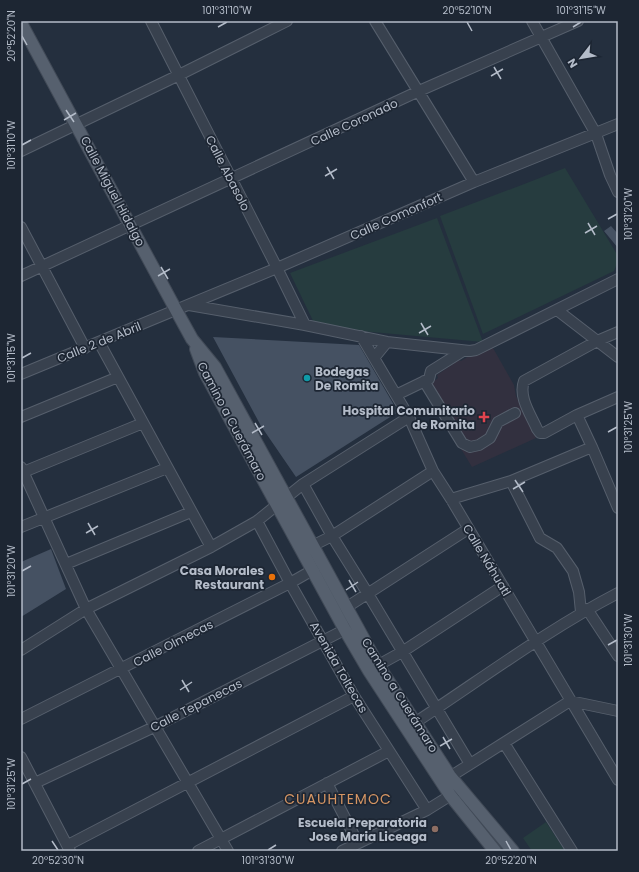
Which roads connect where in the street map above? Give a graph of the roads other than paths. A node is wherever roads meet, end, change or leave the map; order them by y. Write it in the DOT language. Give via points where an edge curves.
graph roads {
  1 [pos="150,21"];
  2 [pos="287,21"];
  3 [pos="375,21"];
  4 [pos="532,21"];
  5 [pos="578,21"];
  6 [pos="21,22"];
  7 [pos="542,37"];
  8 [pos="179,75"];
  9 [pos="419,91"];
  10 [pos="77,124"];
  11 [pos="618,124"];
  12 [pos="596,134"];
  13 [pos="21,151"];
  14 [pos="231,178"];
  15 [pos="474,182"];
  16 [pos="618,192"];
  17 [pos="131,225"];
  18 [pos="21,227"];
  19 [pos="43,267"];
  20 [pos="277,268"];
  21 [pos="21,276"];
  22 [pos="618,280"];
  23 [pos="188,305"];
  24 [pos="176,310"];
  25 [pos="557,310"];
  26 [pos="305,325"];
  27 [pos="618,332"];
  28 [pos="361,336"];
  29 [pos="192,339"];
  30 [pos="597,341"];
  31 [pos="99,342"];
  32 [pos="387,342"];
  33 [pos="85,348"];
  34 [pos="466,351"];
  35 [pos="618,357"];
  36 [pos="374,358"];
  37 [pos="21,374"];
  38 [pos="118,377"];
  39 [pos="424,381"];
  40 [pos="396,396"];
  41 [pos="618,397"];
  42 [pos="515,413"];
  43 [pos="576,415"];
  44 [pos="21,417"];
  45 [pos="409,417"];
  46 [pos="143,423"];
  47 [pos="592,447"];
  48 [pos="167,468"];
  49 [pos="22,471"];
  50 [pos="433,471"];
  51 [pos="511,480"];
  52 [pos="303,484"];
  53 [pos="451,499"];
  54 [pos="281,501"];
  55 [pos="618,508"];
  56 [pos="191,512"];
  57 [pos="45,517"];
  58 [pos="257,521"];
  59 [pos="21,527"];
  60 [pos="468,529"];
  61 [pos="332,536"];
  62 [pos="312,546"];
  63 [pos="211,547"];
  64 [pos="66,564"];
  65 [pos="323,564"];
  66 [pos="312,570"];
  67 [pos="290,583"];
  68 [pos="503,586"];
  69 [pos="618,593"];
  70 [pos="368,594"];
  71 [pos="347,607"];
  72 [pos="86,609"];
  73 [pos="584,611"];
  74 [pos="357,624"];
  75 [pos="345,630"];
  76 [pos="323,641"];
  77 [pos="535,641"];
  78 [pos="21,650"];
  79 [pos="402,652"];
  80 [pos="618,656"];
  81 [pos="374,668"];
  82 [pos="120,669"];
  83 [pos="354,696"];
  84 [pos="570,701"];
  85 [pos="437,708"];
  86 [pos="618,710"];
  87 [pos="21,719"];
  88 [pos="416,722"];
  89 [pos="154,727"];
  90 [pos="504,743"];
  91 [pos="389,750"];
  92 [pos="21,757"];
  93 [pos="470,764"];
  94 [pos="446,779"];
  95 [pos="618,780"];
  96 [pos="35,783"];
  97 [pos="188,783"];
  98 [pos="327,783"];
  99 [pos="456,792"];
  100 [pos="427,810"];
  101 [pos="221,839"];
  102 [pos="358,843"];
  103 [pos="69,848"];
  104 [pos="198,851"];
  105 [pos="228,851"];
  106 [pos="342,851"];
  107 [pos="495,851"];
  108 [pos="513,851"];
  109 [pos="572,851"];
  1 -- 8 [label="street, Calle Abasolo"];
  2 -- 8 [label="street"];
  3 -- 9 [label="street"];
  4 -- 7 [label="street"];
  5 -- 7 [label="street, Calle Coronado"];
  6 -- 10 [label="main road, Calle Miguel Hidalgo"];
  7 -- 9 [label="street, Calle Coronado"];
  7 -- 12 [label="street"];
  8 -- 10 [label="street"];
  8 -- 14 [label="street, Calle Abasolo"];
  9 -- 14 [label="street, Calle Coronado"];
  9 -- 15 [label="street"];
  10 -- 13 [label="street"];
  10 -- 17 [label="main road, Calle Miguel Hidalgo"];
  11 -- 12 [label="street, Calle Comonfort"];
  12 -- 15 [label="street, Calle Comonfort"];
  12 -- 16 [label="street"];
  14 -- 17 [label="street, Calle Coronado"];
  14 -- 20 [label="street, Calle Abasolo"];
  15 -- 20 [label="street, Calle Comonfort"];
  17 -- 19 [label="street, Calle Coronado"];
  17 -- 24 [label="main road, Calle Miguel Hidalgo"];
  18 -- 19 [label="street"];
  19 -- 21 [label="street, Calle Coronado"];
  19 -- 33 [label="street"];
  20 -- 23 [label="street, Calle Comonfort"];
  20 -- 26 [label="street, Calle Abasolo"];
  22 -- 25 [label="street"];
  23 -- 24 [label="street, Calle Comonfort"];
  23 -- 26 [label="street"];
  24 -- 29 [label="main road, Calle Miguel Hidalgo"];
  24 -- 31 [label="street, Calle 2 de Abril"];
  25 -- 30 [label="street"];
  25 -- 34 [label="street" via="476,350"];
  26 -- 28 [label="street"];
  27 -- 30 [label="street"];
  28 -- 32 [label="street"];
  28 -- 36 [label="street, Calle Náhuatl"];
  29 -- 54 [label="main road, Camino a Cuerámaro" via="205,373"];
  30 -- 35 [label="street"];
  30 -- 43 [label="street" via="524,381 521,388 540,433"];
  31 -- 33 [label="street, Calle 2 de Abril"];
  31 -- 38 [label="street"];
  32 -- 34 [label="street"];
  32 -- 36 [label="street"];
  33 -- 37 [label="street, Calle 2 de Abril"];
  34 -- 39 [label="street" via="431,371 429,379"];
  36 -- 40 [label="street, Calle Náhuatl"];
  38 -- 44 [label="street"];
  38 -- 46 [label="street"];
  39 -- 40 [label="street"];
  39 -- 42 [label="street" via="462,443 470,447 490,438 498,422"];
  40 -- 45 [label="street, Calle Náhuatl"];
  41 -- 43 [label="street"];
  43 -- 47 [label="street"];
  45 -- 50 [label="street, Calle Náhuatl"];
  45 -- 52 [label="street"];
  46 -- 48 [label="street"];
  46 -- 49 [label="street"];
  47 -- 51 [label="street"];
  47 -- 55 [label="street"];
  48 -- 56 [label="street"];
  48 -- 57 [label="street"];
  49 -- 57 [label="street"];
  50 -- 53 [label="street, Calle Náhuatl"];
  50 -- 61 [label="street"];
  51 -- 53 [label="street"];
  51 -- 73 [label="street" via="540,538 557,548 573,571"];
  52 -- 54 [label="street"];
  52 -- 61 [label="street"];
  53 -- 60 [label="street, Calle Náhuatl"];
  54 -- 58 [label="street"];
  54 -- 62 [label="main road, Camino a Cuerámaro"];
  54 -- 66 [label="main road, Camino a Cuerámaro"];
  56 -- 63 [label="street"];
  56 -- 64 [label="street"];
  57 -- 59 [label="street"];
  57 -- 64 [label="street"];
  58 -- 63 [label="street"];
  58 -- 67 [label="street, Avenida Toltecas"];
  60 -- 68 [label="street, Calle Náhuatl"];
  60 -- 70 [label="street"];
  61 -- 62 [label="street"];
  61 -- 70 [label="street"];
  62 -- 65 [label="main road, Camino a Cuerámaro"];
  63 -- 72 [label="street"];
  64 -- 72 [label="street"];
  65 -- 66 [label="street, Calle Olmecas"];
  65 -- 71 [label="main road, Camino a Cuerámaro"];
  66 -- 67 [label="street, Calle Olmecas"];
  66 -- 75 [label="main road, Camino a Cuerámaro"];
  67 -- 76 [label="street, Avenida Toltecas"];
  67 -- 82 [label="street, Calle Olmecas"];
  68 -- 77 [label="street, Calle Náhuatl"];
  68 -- 79 [label="street"];
  69 -- 73 [label="street"];
  70 -- 71 [label="street"];
  70 -- 79 [label="street"];
  71 -- 74 [label="main road, Camino a Cuerámaro"];
  72 -- 78 [label="street"];
  72 -- 82 [label="street"];
  73 -- 77 [label="street"];
  73 -- 80 [label="street"];
  74 -- 75 [label="street, Calle Tepanecas"];
  74 -- 81 [label="main road, Camino a Cuerámaro"];
  75 -- 76 [label="street, Calle Tepanecas"];
  75 -- 81 [label="main road, Camino a Cuerámaro"];
  76 -- 83 [label="street, Avenida Toltecas"];
  76 -- 89 [label="street, Calle Tepanecas"];
  77 -- 84 [label="street, Calle Náhuatl"];
  77 -- 85 [label="street"];
  79 -- 81 [label="street"];
  79 -- 85 [label="street"];
  81 -- 88 [label="main road, Camino a Cuerámaro"];
  81 -- 94 [label="main road, Camino a Cuerámaro"];
  82 -- 87 [label="street, Calle Olmecas"];
  82 -- 89 [label="street"];
  83 -- 91 [label="street, Avenida Toltecas"];
  83 -- 97 [label="street"];
  84 -- 86 [label="street"];
  84 -- 90 [label="street"];
  84 -- 95 [label="street, Calle Náhuatl"];
  85 -- 88 [label="street"];
  85 -- 93 [label="street"];
  88 -- 94 [label="main road, Camino a Cuerámaro"];
  89 -- 96 [label="street, Calle Tepanecas"];
  89 -- 97 [label="street"];
  90 -- 93 [label="street"];
  90 -- 109 [label="street"];
  91 -- 98 [label="street"];
  91 -- 100 [label="street, Avenida Toltecas"];
  92 -- 96 [label="street"];
  93 -- 94 [label="street"];
  94 -- 99 [label="main road, Camino a Cuerámaro"];
  96 -- 103 [label="street"];
  97 -- 101 [label="street"];
  97 -- 103 [label="street"];
  98 -- 101 [label="street"];
  98 -- 102 [label="street"];
  99 -- 100 [label="street"];
  99 -- 107 [label="main road, Camino a Cuerámaro"];
  99 -- 108 [label="main road, Camino a Cuerámaro"];
  100 -- 102 [label="street"];
  101 -- 104 [label="street"];
  101 -- 105 [label="street"];
  102 -- 106 [label="street"];
}
